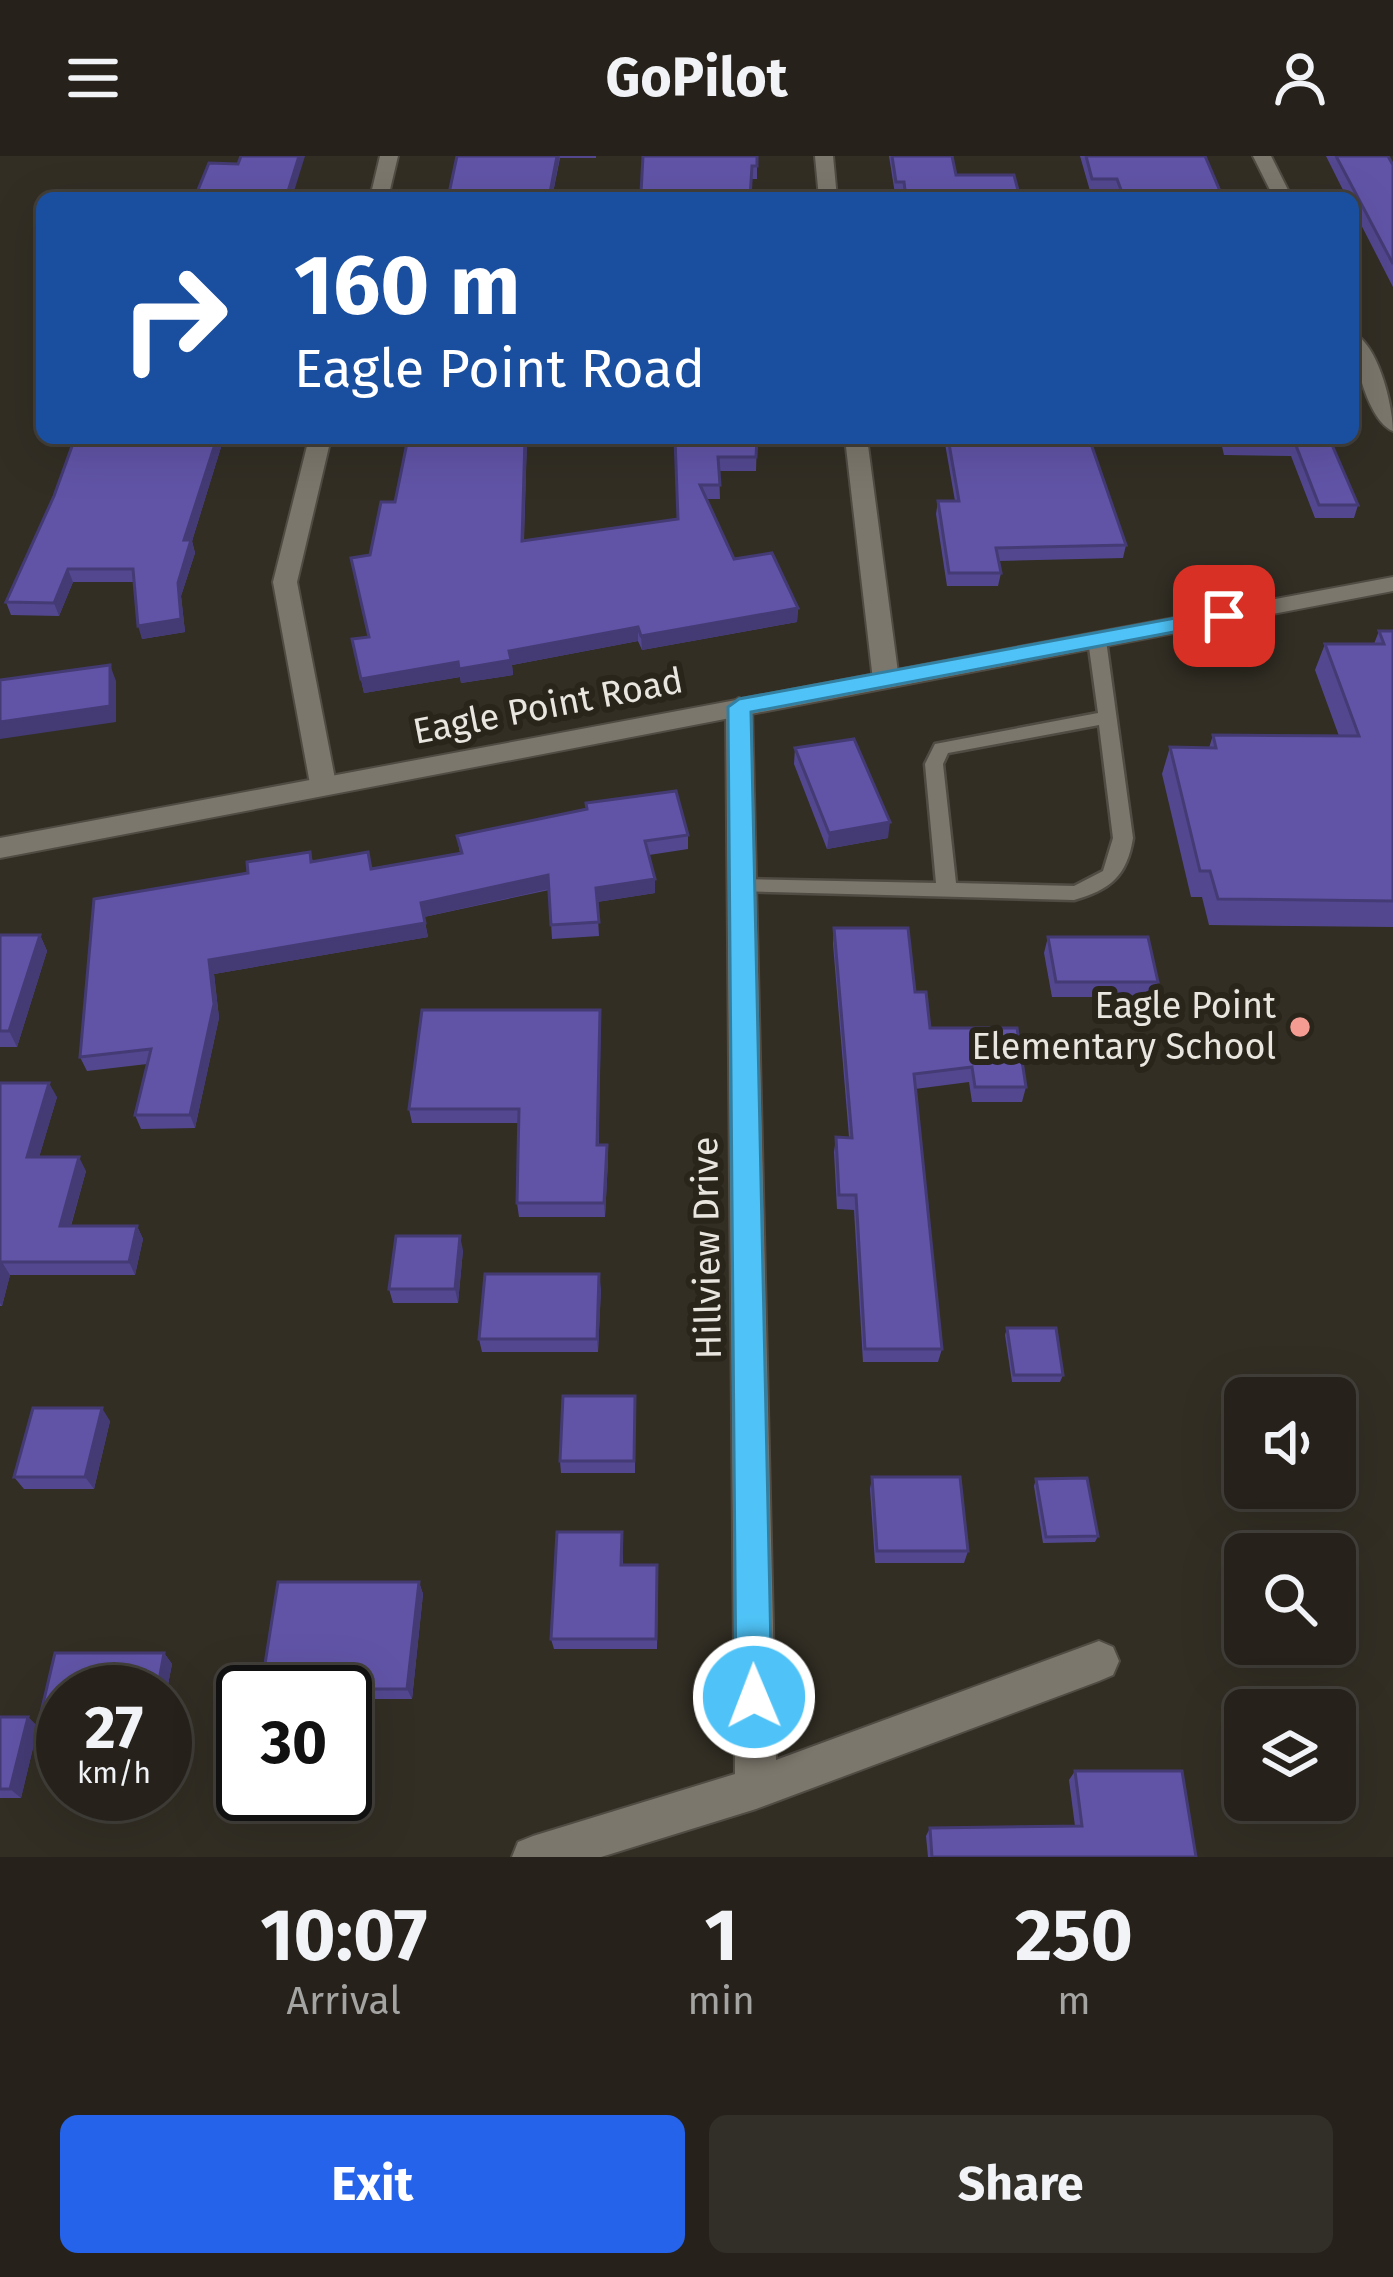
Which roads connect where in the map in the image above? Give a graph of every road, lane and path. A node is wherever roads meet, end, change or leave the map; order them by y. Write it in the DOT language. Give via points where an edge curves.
graph roads {
  1 [pos="389,156"];
  2 [pos="824,156"];
  3 [pos="1262,156"];
  4 [pos="380,192"];
  5 [pos="827,192"];
  6 [pos="1279,192"];
  7 [pos="1359,352"];
  8 [pos="1393,425"];
  9 [pos="319,444"];
  10 [pos="857,444"];
  11 [pos="1393,584"];
  12 [pos="1097,640"];
  13 [pos="886,680"];
  14 [pos="739,707"];
  15 [pos="1107,717"];
  16 [pos="323,784"];
  17 [pos="0,848"];
  18 [pos="742,886"];
  19 [pos="946,891"];
  20 [pos="1099,1661"];
  21 [pos="756,1788"];
  22 [pos="532,1857"];
  1 -- 4 [label="street"];
  2 -- 5 [label="street"];
  3 -- 6 [label="street"];
  7 -- 8 [label="street"];
  9 -- 16 [label="street" via="285,582"];
  10 -- 13 [label="street"];
  11 -- 12 [label="street, Eagle Point Road"];
  12 -- 13 [label="street, Eagle Point Road"];
  12 -- 15 [label="lane"];
  13 -- 14 [label="street, Eagle Point Road"];
  14 -- 16 [label="street, Eagle Point Road"];
  14 -- 18 [label="street, Hillview Drive"];
  15 -- 19 [label="lane" via="941,748 934,764"];
  15 -- 19 [label="lane" via="1123,838 1120,865 1102,886 1074,893"];
  16 -- 17 [label="street, Eagle Point Road"];
  18 -- 19 [label="lane"];
  18 -- 21 [label="street, Hillview Drive"];
  20 -- 21 [label="street"];
  21 -- 22 [label="street"];
}
